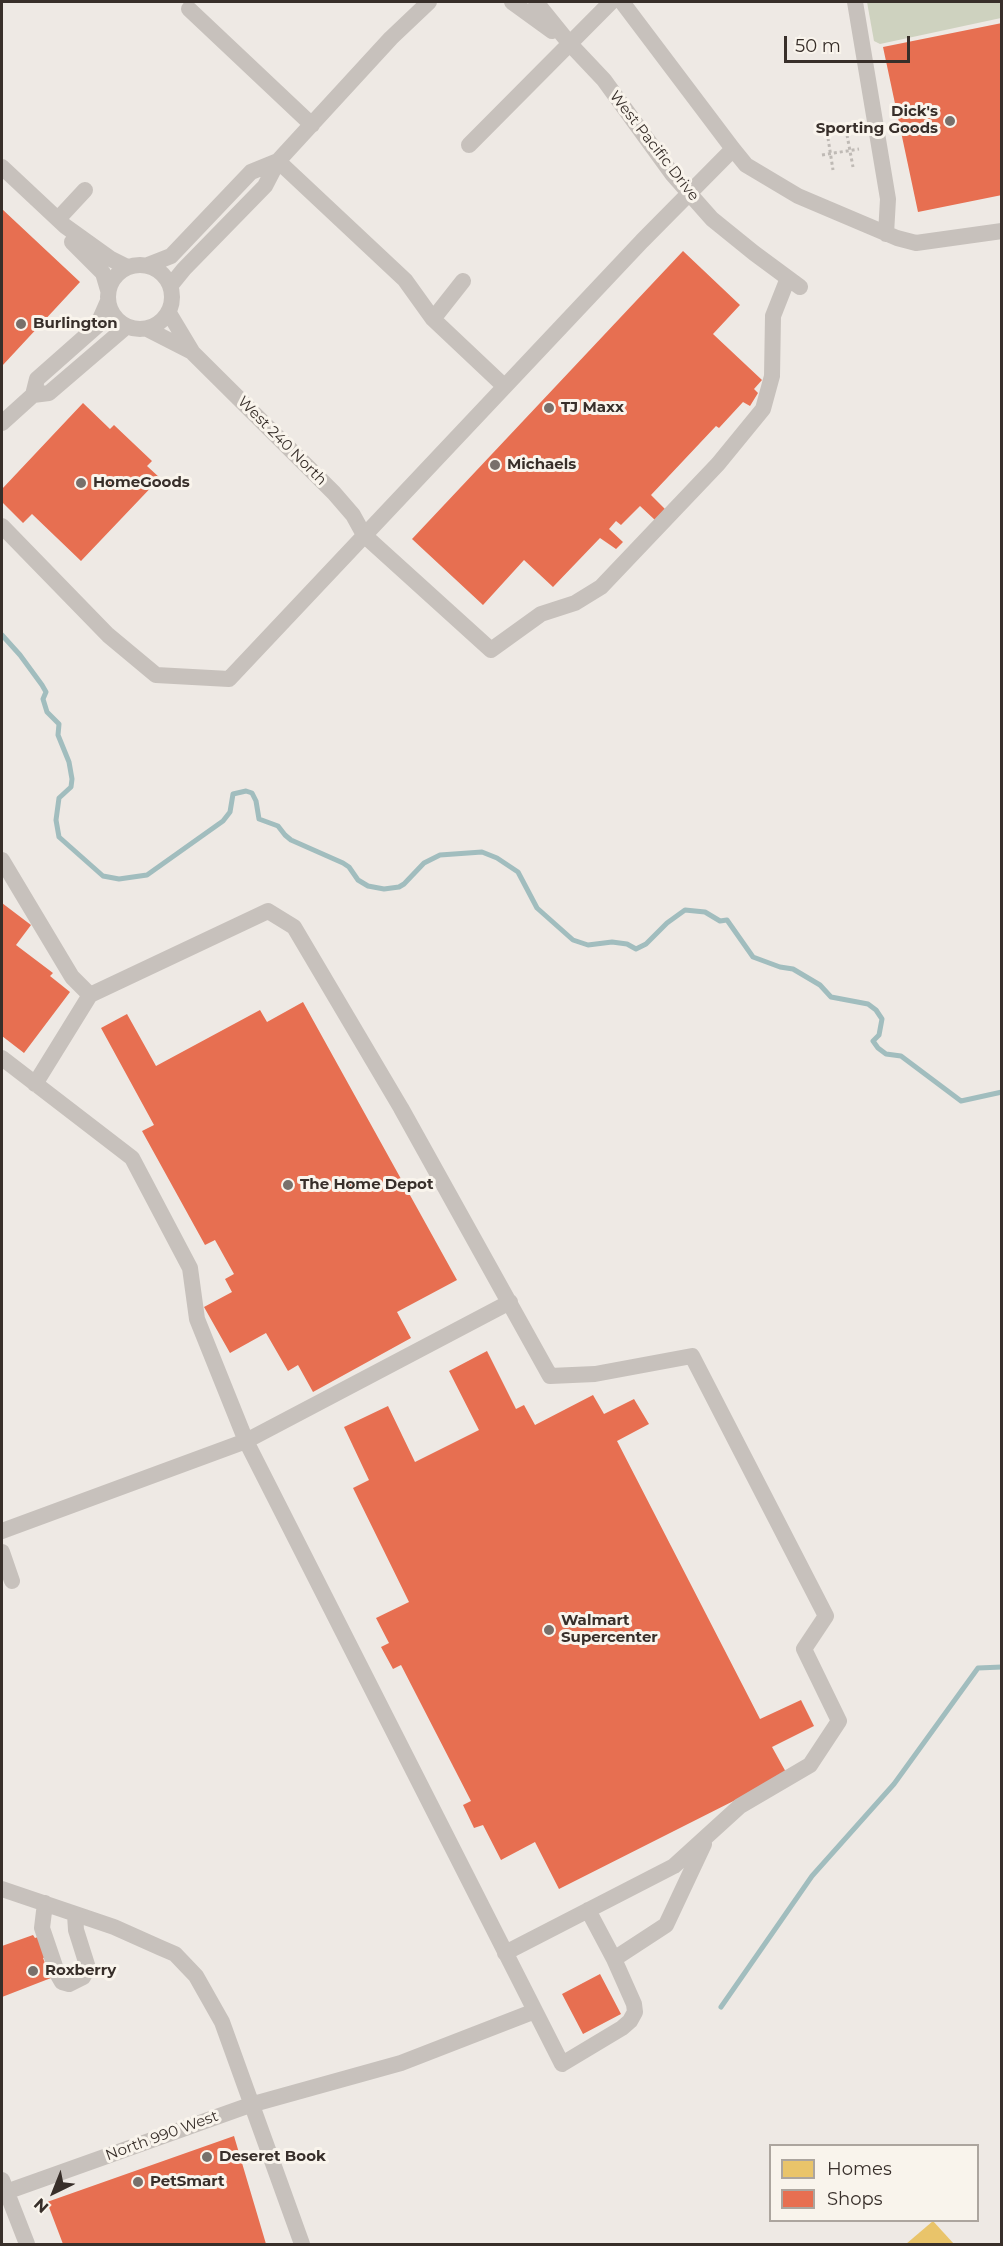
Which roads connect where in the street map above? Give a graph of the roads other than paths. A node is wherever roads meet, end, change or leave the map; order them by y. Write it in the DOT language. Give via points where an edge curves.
graph roads {
  1 [pos="412,2"];
  2 [pos="429,2"];
  3 [pos="512,2"];
  4 [pos="536,2"];
  5 [pos="610,2"];
  6 [pos="622,2"];
  7 [pos="855,2"];
  8 [pos="189,9"];
  9 [pos="391,38"];
  10 [pos="570,44"];
  11 [pos="312,125"];
  12 [pos="469,145"];
  13 [pos="733,148"];
  14 [pos="278,161"];
  15 [pos="2,166"];
  16 [pos="85,190"];
  17 [pos="690,194"];
  18 [pos="61,222"];
  19 [pos="1002,231"];
  20 [pos="886,234"];
  21 [pos="147,265"];
  22 [pos="127,267"];
  23 [pos="463,281"];
  24 [pos="794,282"];
  25 [pos="171,285"];
  26 [pos="108,296"];
  27 [pos="169,313"];
  28 [pos="433,319"];
  29 [pos="126,327"];
  30 [pos="147,329"];
  31 [pos="193,353"];
  32 [pos="504,387"];
  33 [pos="33,395"];
  34 [pos="2,423"];
  35 [pos="2,526"];
  36 [pos="364,535"];
  37 [pos="2,860"];
  38 [pos="90,995"];
  39 [pos="2,1058"];
  40 [pos="35,1084"];
  41 [pos="510,1302"];
  42 [pos="246,1441"];
  43 [pos="2,1531"];
  44 [pos="2,1552"];
  45 [pos="12,1581"];
  46 [pos="706,1839"];
  47 [pos="2,1889"];
  48 [pos="45,1903"];
  49 [pos="588,1910"];
  50 [pos="75,1914"];
  51 [pos="505,1953"];
  52 [pos="614,1959"];
  53 [pos="535,2011"];
  54 [pos="250,2105"];
  55 [pos="3,2189"];
  56 [pos="27,2244"];
  57 [pos="302,2244"];
  1 -- 9 [label="street"];
  2 -- 9 [label="street"];
  3 -- 10 [label="street, West Pacific Drive"];
  4 -- 10 [label="street, West Pacific Drive"];
  5 -- 10 [label="street"];
  6 -- 13 [label="street"];
  7 -- 20 [label="street" via="888,199"];
  8 -- 11 [label="street"];
  9 -- 11 [label="street"];
  10 -- 12 [label="street"];
  10 -- 17 [label="street, West Pacific Drive" via="603,80"];
  11 -- 14 [label="street"];
  13 -- 17 [label="street"];
  13 -- 20 [label="street" via="746,165 798,196"];
  14 -- 21 [label="street" via="251,171 171,256"];
  14 -- 25 [label="street" via="265,186"];
  14 -- 28 [label="street" via="405,279"];
  15 -- 18 [label="street"];
  16 -- 18 [label="street"];
  17 -- 24 [label="street, West Pacific Drive" via="712,219"];
  17 -- 32 [label="street"];
  18 -- 22 [label="street"];
  18 -- 26 [label="street" via="71,240 103,273"];
  19 -- 20 [label="street" via="916,243"];
  21 -- 22 [label="street"];
  21 -- 25 [label="street" via="165,276"];
  22 -- 26 [label="street" via="115,276"];
  23 -- 28 [label="street"];
  24 -- 36 [label="street, West 240 North" via="773,316 772,376 763,409 718,464 600,587 574,603 541,614 491,650"];
  25 -- 27 [label="street"];
  26 -- 29 [label="street" via="111,311"];
  26 -- 33 [label="street" via="97,326 37,379"];
  27 -- 30 [label="street"];
  27 -- 31 [label="street, West 240 North"];
  28 -- 32 [label="street"];
  29 -- 30 [label="street"];
  29 -- 33 [label="street" via="49,393"];
  30 -- 31 [label="street, West 240 North"];
  31 -- 36 [label="street, West 240 North" via="334,493"];
  32 -- 36 [label="street"];
  33 -- 34 [label="street"];
  35 -- 36 [label="street" via="108,634 156,675 229,679"];
  37 -- 38 [label="street" via="72,977"];
  38 -- 40 [label="street"];
  38 -- 41 [label="street" via="268,911 294,927"];
  39 -- 40 [label="street"];
  40 -- 42 [label="street" via="132,1158 190,1268 197,1319"];
  41 -- 42 [label="street"];
  41 -- 46 [label="street" via="550,1376 595,1374 692,1356 826,1616 804,1649 839,1720 810,1766 740,1806"];
  42 -- 43 [label="street"];
  42 -- 51 [label="street"];
  44 -- 45 [label="street"];
  46 -- 49 [label="street" via="674,1866"];
  46 -- 52 [label="street" via="666,1924"];
  47 -- 48 [label="street"];
  48 -- 50 [label="street"];
  48 -- 50 [label="street" via="42,1928 58,1975 69,1984 83,1977 87,1968"];
  49 -- 51 [label="street"];
  49 -- 52 [label="street"];
  50 -- 54 [label="street" via="176,1954 196,1976 222,2022"];
  51 -- 53 [label="street"];
  52 -- 53 [label="street" via="634,2004 630,2021 622,2028 562,2064"];
  53 -- 54 [label="street, North 990 West" via="401,2063"];
  54 -- 55 [label="street, North 990 West"];
  54 -- 57 [label="street"];
  55 -- 56 [label="street"];
}
